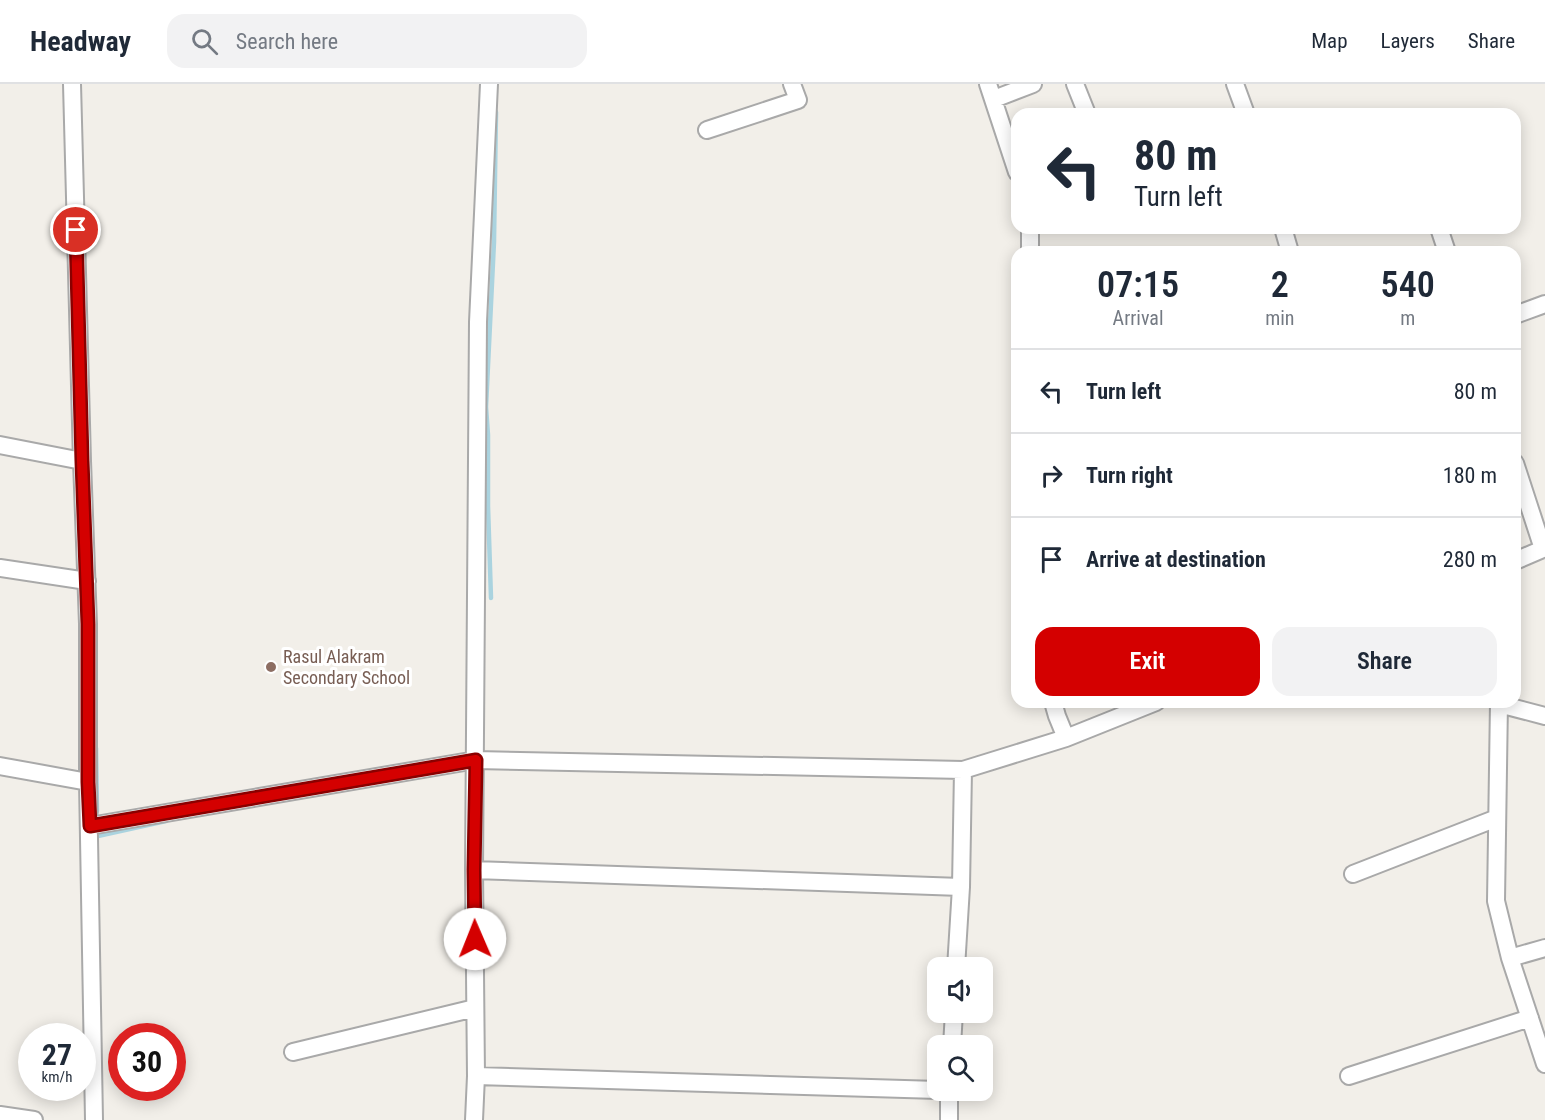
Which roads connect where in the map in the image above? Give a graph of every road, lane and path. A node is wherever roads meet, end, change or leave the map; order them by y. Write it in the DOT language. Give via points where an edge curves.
graph roads {
  1 [pos="72,84"];
  2 [pos="489,84"];
  3 [pos="792,84"];
  4 [pos="1033,84"];
  5 [pos="1075,84"];
  6 [pos="1235,84"];
  7 [pos="991,92"];
  8 [pos="1085,108"];
  9 [pos="1244,108"];
  10 [pos="707,130"];
  11 [pos="1011,154"];
  12 [pos="1545,304"];
  13 [pos="1521,313"];
  14 [pos="0,444"];
  15 [pos="82,461"];
  16 [pos="1521,481"];
  17 [pos="1544,548"];
  18 [pos="1521,558"];
  19 [pos="0,568"];
  20 [pos="87,581"];
  21 [pos="1055,708"];
  22 [pos="1141,708"];
  23 [pos="1499,708"];
  24 [pos="1517,708"];
  25 [pos="1545,716"];
  26 [pos="1066,738"];
  27 [pos="476,760"];
  28 [pos="0,766"];
  29 [pos="963,770"];
  30 [pos="88,782"];
  31 [pos="1497,818"];
  32 [pos="90,826"];
  33 [pos="474,870"];
  34 [pos="1353,874"];
  35 [pos="961,887"];
  36 [pos="1545,948"];
  37 [pos="957,957"];
  38 [pos="1510,958"];
  39 [pos="475,1008"];
  40 [pos="1530,1018"];
  41 [pos="293,1052"];
  42 [pos="1545,1064"];
  43 [pos="476,1076"];
  44 [pos="1349,1076"];
  45 [pos="927,1090"];
  46 [pos="949,1101"];
  47 [pos="0,1114"];
  48 [pos="34,1120"];
  49 [pos="94,1120"];
  50 [pos="474,1120"];
  51 [pos="949,1120"];
  1 -- 15 [label="street"];
  2 -- 27 [label="street" via="478,322"];
  3 -- 10 [label="street" via="798,100"];
  4 -- 7 [label="street"];
  5 -- 8 [label="street"];
  6 -- 9 [label="street"];
  7 -- 11 [label="street"];
  12 -- 13 [label="street"];
  14 -- 15 [label="street"];
  15 -- 20 [label="street"];
  16 -- 17 [label="street"];
  17 -- 18 [label="street"];
  19 -- 20 [label="street"];
  20 -- 30 [label="street"];
  21 -- 26 [label="street"];
  22 -- 26 [label="street"];
  23 -- 31 [label="street"];
  24 -- 25 [label="street"];
  26 -- 29 [label="street"];
  27 -- 29 [label="street"];
  27 -- 32 [label="street"];
  27 -- 33 [label="street"];
  28 -- 30 [label="street"];
  29 -- 35 [label="street"];
  30 -- 32 [label="street"];
  31 -- 34 [label="street"];
  31 -- 38 [label="street" via="1496,900"];
  32 -- 49 [label="street"];
  33 -- 35 [label="street"];
  33 -- 39 [label="street"];
  35 -- 37 [label="street"];
  36 -- 38 [label="street"];
  38 -- 40 [label="street"];
  39 -- 41 [label="street"];
  39 -- 43 [label="street"];
  40 -- 42 [label="street"];
  40 -- 44 [label="street"];
  43 -- 45 [label="street"];
  43 -- 50 [label="street"];
  46 -- 51 [label="street"];
  47 -- 48 [label="street"];
}
